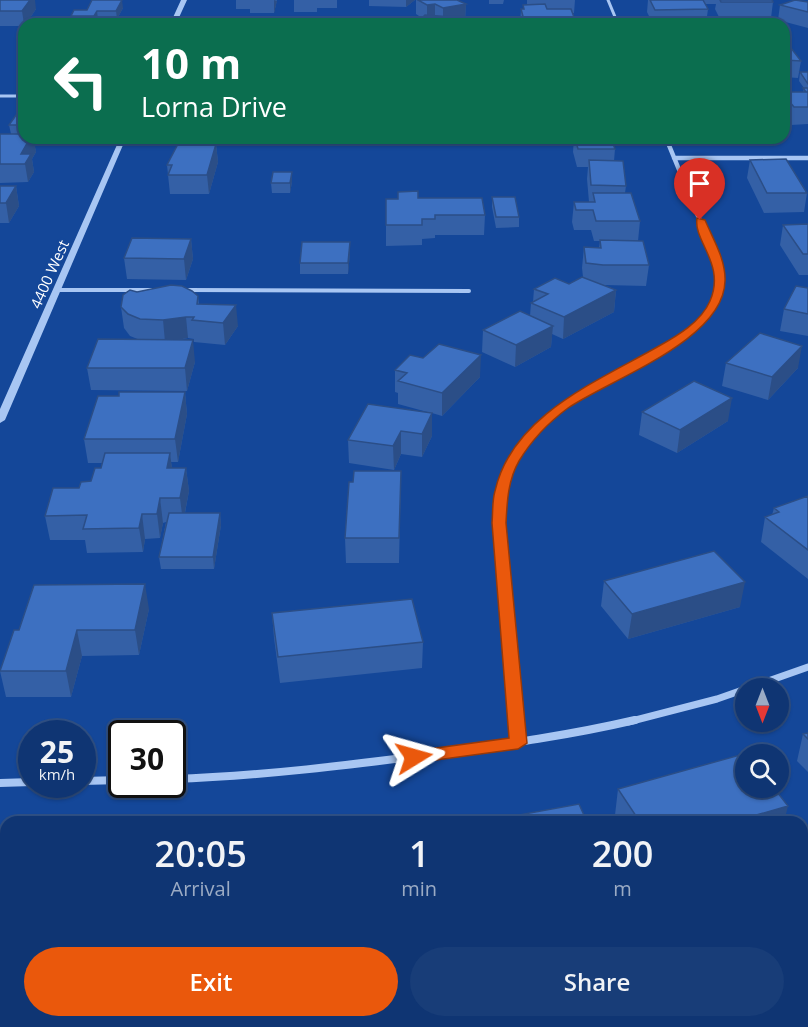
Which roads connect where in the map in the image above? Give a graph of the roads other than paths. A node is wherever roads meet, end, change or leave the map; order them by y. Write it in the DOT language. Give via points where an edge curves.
graph roads {
  1 [pos="184,0"];
  2 [pos="608,0"];
  3 [pos="176,18"];
  4 [pos="616,18"];
  5 [pos="0,96"];
  6 [pos="18,96"];
  7 [pos="120,144"];
  8 [pos="668,144"];
  9 [pos="674,158"];
  10 [pos="808,158"];
  11 [pos="57,290"];
  12 [pos="163,290"];
  13 [pos="175,290"];
  14 [pos="469,291"];
  15 [pos="0,420"];
  16 [pos="808,667"];
  17 [pos="518,743"];
  18 [pos="186,778"];
  19 [pos="18,782"];
  20 [pos="0,783"];
  1 -- 3 [label="street"];
  2 -- 4 [label="street"];
  5 -- 6 [label="street"];
  7 -- 11 [label="street, 4400 West"];
  8 -- 9 [label="street"];
  9 -- 10 [label="street"];
  9 -- 17 [label="street" via="717,262 720,281 715,302 701,322 674,342 564,406 540,426 512,462 501,491 499,523"];
  11 -- 12 [label="lane"];
  11 -- 15 [label="street, 4400 West"];
  13 -- 14 [label="lane"];
  16 -- 17 [label="street" via="666,714"];
  17 -- 18 [label="street" via="373,762"];
  19 -- 20 [label="street"];
}
